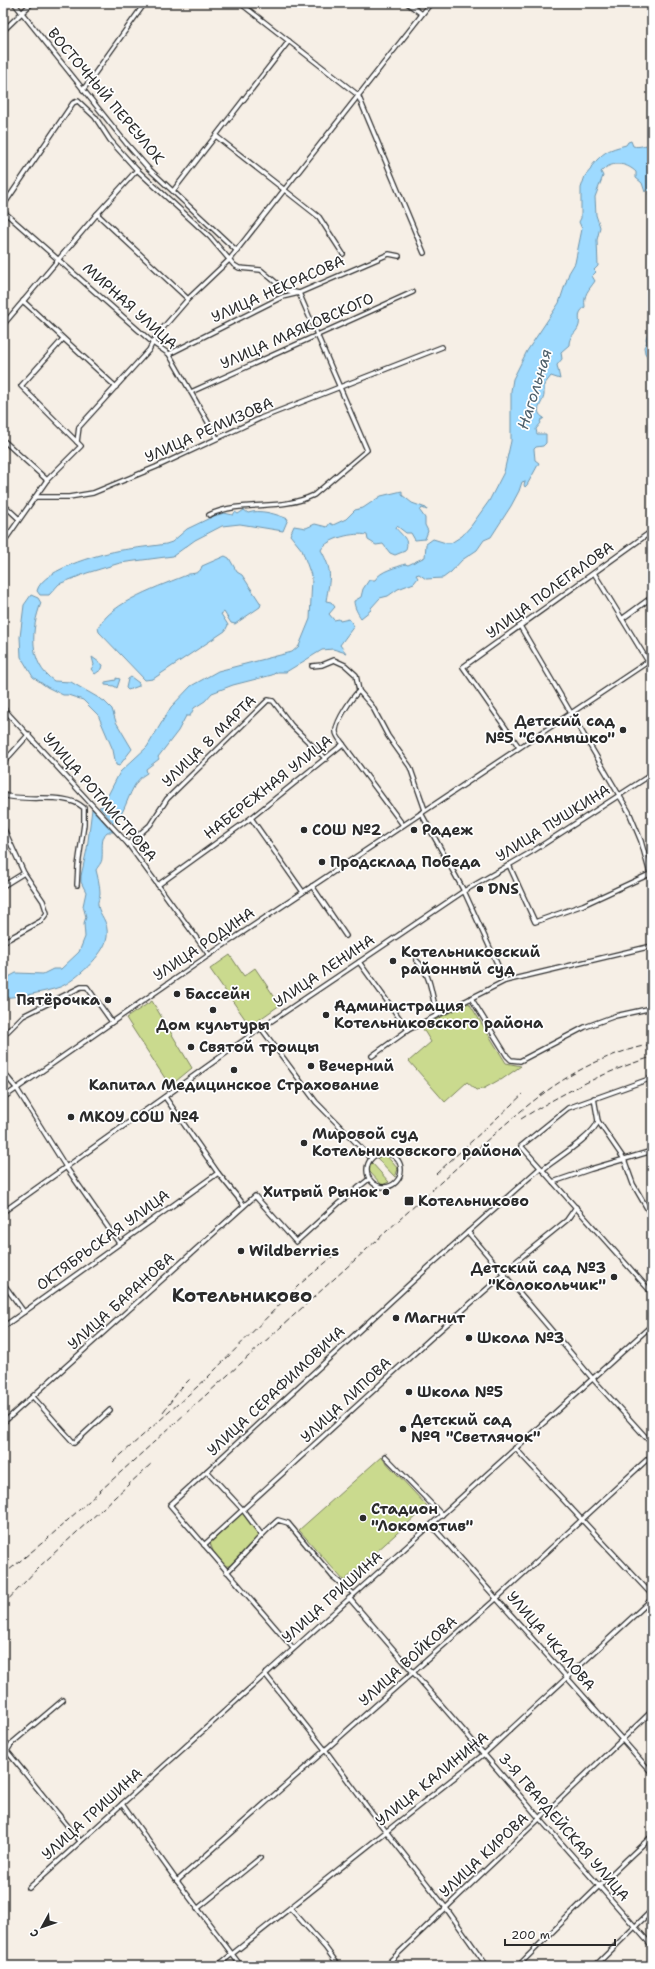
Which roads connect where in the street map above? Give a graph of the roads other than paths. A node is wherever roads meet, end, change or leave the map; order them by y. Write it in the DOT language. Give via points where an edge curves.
graph roads {
  1 [pos="14,3"];
  2 [pos="32,3"];
  3 [pos="145,3"];
  4 [pos="240,3"];
  5 [pos="407,3"];
  6 [pos="431,3"];
  7 [pos="22,13"];
  8 [pos="422,14"];
  9 [pos="3,31"];
  10 [pos="289,41"];
  11 [pos="83,90"];
  12 [pos="358,95"];
  13 [pos="216,136"];
  14 [pos="137,170"];
  15 [pos="284,190"];
  16 [pos="173,191"];
  17 [pos="3,206"];
  18 [pos="3,211"];
  19 [pos="97,214"];
  20 [pos="237,250"];
  21 [pos="424,253"];
  22 [pos="343,254"];
  23 [pos="399,256"];
  24 [pos="58,259"];
  25 [pos="229,260"];
  26 [pos="413,292"];
  27 [pos="299,293"];
  28 [pos="188,299"];
  29 [pos="23,301"];
  30 [pos="3,325"];
  31 [pos="317,334"];
  32 [pos="63,339"];
  33 [pos="153,343"];
  34 [pos="442,347"];
  35 [pos="169,354"];
  36 [pos="116,387"];
  37 [pos="339,388"];
  38 [pos="191,392"];
  39 [pos="217,438"];
  40 [pos="3,440"];
  41 [pos="77,442"];
  42 [pos="47,480"];
  43 [pos="36,497"];
  44 [pos="3,504"];
  45 [pos="209,515"];
  46 [pos="19,519"];
  47 [pos="652,532"];
  48 [pos="3,543"];
  49 [pos="594,573"];
  50 [pos="652,596"];
  51 [pos="622,619"];
  52 [pos="520,626"];
  53 [pos="652,659"];
  54 [pos="648,662"];
  55 [pos="312,666"];
  56 [pos="652,668"];
  57 [pos="359,691"];
  58 [pos="3,708"];
  59 [pos="571,713"];
  60 [pos="29,734"];
  61 [pos="343,744"];
  62 [pos="519,747"];
  63 [pos="326,759"];
  64 [pos="3,763"];
  65 [pos="652,774"];
  66 [pos="620,795"];
  67 [pos="3,797"];
  68 [pos="425,810"];
  69 [pos="421,812"];
  70 [pos="251,818"];
  71 [pos="403,825"];
  72 [pos="3,827"];
  73 [pos="4,836"];
  74 [pos="128,844"];
  75 [pos="509,866"];
  76 [pos="24,873"];
  77 [pos="651,873"];
  78 [pos="652,881"];
  79 [pos="77,885"];
  80 [pos="158,885"];
  81 [pos="3,886"];
  82 [pos="312,886"];
  83 [pos="464,891"];
  84 [pos="303,892"];
  85 [pos="346,936"];
  86 [pos="3,942"];
  87 [pos="652,946"];
  88 [pos="209,955"];
  89 [pos="416,960"];
  90 [pos="359,962"];
  91 [pos="505,981"];
  92 [pos="471,998"];
  93 [pos="652,1008"];
  94 [pos="438,1015"];
  95 [pos="112,1022"];
  96 [pos="262,1028"];
  97 [pos="408,1030"];
  98 [pos="3,1036"];
  99 [pos="372,1056"];
  100 [pos="3,1072"];
  101 [pos="652,1078"];
  102 [pos="17,1089"];
  103 [pos="165,1097"];
  104 [pos="3,1098"];
  105 [pos="594,1098"];
  106 [pos="598,1121"];
  107 [pos="652,1151"];
  108 [pos="371,1158"];
  109 [pos="624,1160"];
  110 [pos="66,1167"];
  111 [pos="541,1169"];
  112 [pos="218,1173"];
  113 [pos="369,1179"];
  114 [pos="553,1182"];
  115 [pos="244,1205"];
  116 [pos="576,1207"];
  117 [pos="3,1212"];
  118 [pos="652,1217"];
  119 [pos="468,1232"];
  120 [pos="118,1243"];
  121 [pos="504,1273"];
  122 [pos="3,1284"];
  123 [pos="652,1293"];
  124 [pos="24,1312"];
  125 [pos="652,1325"];
  126 [pos="3,1327"];
  127 [pos="592,1378"];
  128 [pos="33,1397"];
  129 [pos="110,1410"];
  130 [pos="3,1423"];
  131 [pos="652,1444"];
  132 [pos="515,1448"];
  133 [pos="652,1455"];
  134 [pos="385,1456"];
  135 [pos="207,1470"];
  136 [pos="243,1510"];
  137 [pos="442,1515"];
  138 [pos="583,1520"];
  139 [pos="431,1525"];
  140 [pos="261,1534"];
  141 [pos="204,1545"];
  142 [pos="227,1572"];
  143 [pos="354,1594"];
  144 [pos="652,1595"];
  145 [pos="349,1598"];
  146 [pos="497,1598"];
  147 [pos="652,1599"];
  148 [pos="293,1648"];
  149 [pos="413,1673"];
  150 [pos="265,1674"];
  151 [pos="568,1678"];
  152 [pos="63,1700"];
  153 [pos="652,1711"];
  154 [pos="622,1740"];
  155 [pos="326,1751"];
  156 [pos="484,1754"];
  157 [pos="652,1773"];
  158 [pos="122,1804"];
  159 [pos="540,1819"];
  160 [pos="387,1831"];
  161 [pos="652,1836"];
  162 [pos="80,1841"];
  163 [pos="260,1858"];
  164 [pos="177,1881"];
  165 [pos="599,1885"];
  166 [pos="29,1888"];
  167 [pos="446,1908"];
  168 [pos="197,1909"];
  169 [pos="291,1909"];
  170 [pos="652,1910"];
  171 [pos="636,1927"];
  172 [pos="652,1946"];
  173 [pos="233,1955"];
  174 [pos="217,1966"];
  175 [pos="241,1966"];
  176 [pos="339,1966"];
  177 [pos="385,1966"];
  178 [pos="487,1966"];
  179 [pos="518,1966"];
  180 [pos="595,1966"];
  1 -- 7 [label="street, ВОСТОЧНЫЙ ПЕРЕУЛОК"];
  2 -- 7 [label="street"];
  3 -- 11 [label="street"];
  4 -- 10 [label="street"];
  5 -- 8 [label="street"];
  6 -- 8 [label="street"];
  7 -- 9 [label="street"];
  7 -- 11 [label="street, ВОСТОЧНЫЙ ПЕРЕУЛОК"];
  8 -- 12 [label="street"];
  10 -- 12 [label="street"];
  10 -- 13 [label="street"];
  11 -- 16 [label="street, ВОСТОЧНЫЙ ПЕРЕУЛОК" via="148,168"];
  12 -- 15 [label="street"];
  12 -- 21 [label="street"];
  13 -- 15 [label="street"];
  13 -- 16 [label="street"];
  14 -- 17 [label="street, ВОСТОЧНЫЙ ПЕРЕУЛОК" via="110,140 95,117 76,100"];
  14 -- 19 [label="street"];
  14 -- 25 [label="street, ВОСТОЧНЫЙ ПЕРЕУЛОК" via="210,237"];
  15 -- 20 [label="street"];
  15 -- 22 [label="street" via="319,217"];
  16 -- 20 [label="street, ВОСТОЧНЫЙ ПЕРЕУЛОК"];
  18 -- 24 [label="street, МИРНАЯ УЛИЦА"];
  19 -- 24 [label="street"];
  19 -- 28 [label="street"];
  20 -- 25 [label="street"];
  23 -- 27 [label="street, УЛИЦА НЕКРАСОВА" via="389,254"];
  24 -- 29 [label="street"];
  24 -- 33 [label="street, МИРНАЯ УЛИЦА"];
  25 -- 27 [label="street, ВОСТОЧНЫЙ ПЕРЕУЛОК" via="239,268 261,270 285,290"];
  25 -- 28 [label="street"];
  26 -- 31 [label="street, УЛИЦА МАЯКОВСКОГО"];
  27 -- 31 [label="street"];
  27 -- 35 [label="street, УЛИЦА НЕКРАСОВА" via="270,302"];
  28 -- 33 [label="street" via="156,336"];
  29 -- 30 [label="street"];
  29 -- 32 [label="street"];
  31 -- 37 [label="street"];
  31 -- 38 [label="street, УЛИЦА МАЯКОВСКОГО"];
  32 -- 36 [label="street"];
  32 -- 41 [label="street" via="21,386"];
  33 -- 35 [label="street, МИРНАЯ УЛИЦА"];
  33 -- 36 [label="street"];
  34 -- 37 [label="street, УЛИЦА РЕМИЗОВА"];
  35 -- 38 [label="street, МИРНАЯ УЛИЦА"];
  36 -- 41 [label="street" via="79,427"];
  37 -- 39 [label="street, УЛИЦА РЕМИЗОВА"];
  37 -- 45 [label="street" via="366,444 365,454 306,499 283,505 234,507"];
  38 -- 39 [label="street, МИРНАЯ УЛИЦА"];
  39 -- 43 [label="street, УЛИЦА РЕМИЗОВА" via="93,494"];
  40 -- 42 [label="street"];
  41 -- 42 [label="street" via="81,446"];
  42 -- 43 [label="street"];
  43 -- 46 [label="street"];
  44 -- 46 [label="street"];
  46 -- 48 [label="street"];
  47 -- 49 [label="street, УЛИЦА ПОЛЕГАЛОВА"];
  49 -- 51 [label="street"];
  49 -- 52 [label="street, УЛИЦА ПОЛЕГАЛОВА"];
  50 -- 51 [label="street"];
  51 -- 54 [label="street"];
  52 -- 59 [label="street"];
  52 -- 62 [label="street, УЛИЦА ПОЛЕГАЛОВА" via="463,667"];
  53 -- 54 [label="street, УЛИЦА РОДИНА"];
  54 -- 56 [label="street"];
  54 -- 59 [label="street, УЛИЦА РОДИНА"];
  55 -- 57 [label="street" via="322,665 331,660 339,661 356,675"];
  57 -- 61 [label="street, НАБЕРЕЖНАЯ УЛИЦА" via="336,728 336,733"];
  57 -- 68 [label="street" via="372,706 388,736 410,768"];
  58 -- 60 [label="street, УЛИЦА РОТМИСТРОВА"];
  59 -- 62 [label="street, УЛИЦА РОДИНА"];
  59 -- 66 [label="street"];
  60 -- 64 [label="street, УЛИЦА РОТМИСТРОВА"];
  60 -- 74 [label="street, УЛИЦА РОТМИСТРОВА"];
  61 -- 63 [label="street, НАБЕРЕЖНАЯ УЛИЦА"];
  61 -- 71 [label="street"];
  62 -- 68 [label="street, УЛИЦА РОДИНА"];
  63 -- 70 [label="street, НАБЕРЕЖНАЯ УЛИЦА"];
  63 -- 74 [label="street, УЛИЦА 8 МАРТА" via="292,726 273,701 268,700 167,799 153,822"];
  65 -- 66 [label="street, УЛИЦА ПУШКИНА"];
  66 -- 75 [label="street, УЛИЦА ПУШКИНА"];
  66 -- 77 [label="street" via="642,841"];
  67 -- 79 [label="street" via="59,799 84,808"];
  68 -- 69 [label="street, УЛИЦА РОДИНА"];
  69 -- 71 [label="street, УЛИЦА РОДИНА"];
  69 -- 83 [label="street"];
  70 -- 80 [label="street, НАБЕРЕЖНАЯ УЛИЦА"];
  70 -- 84 [label="street"];
  71 -- 82 [label="street, УЛИЦА РОДИНА"];
  72 -- 73 [label="street"];
  73 -- 76 [label="street"];
  74 -- 80 [label="street, УЛИЦА РОТМИСТРОВА"];
  75 -- 77 [label="street" via="535,922 583,905"];
  75 -- 83 [label="street, УЛИЦА ПУШКИНА"];
  76 -- 81 [label="street"];
  76 -- 86 [label="street" via="43,901 47,913 41,921"];
  77 -- 78 [label="street"];
  80 -- 88 [label="street, УЛИЦА РОТМИСТРОВА"];
  82 -- 84 [label="street, УЛИЦА РОДИНА"];
  82 -- 85 [label="street"];
  83 -- 90 [label="street, УЛИЦА ЛЕНИНА"];
  83 -- 91 [label="street"];
  84 -- 88 [label="street, УЛИЦА РОДИНА"];
  87 -- 91 [label="street"];
  88 -- 95 [label="street, УЛИЦА РОДИНА"];
  89 -- 94 [label="street" via="426,970 430,979 431,996"];
  90 -- 96 [label="street, УЛИЦА ЛЕНИНА"];
  90 -- 97 [label="street"];
  91 -- 92 [label="street"];
  92 -- 93 [label="street" via="507,1056 514,1061 520,1061 585,1027 614,1016"];
  92 -- 94 [label="street"];
  94 -- 97 [label="street"];
  95 -- 98 [label="street" via="87,987 81,987 23,1016"];
  95 -- 102 [label="street, УЛИЦА РОДИНА"];
  96 -- 103 [label="street, УЛИЦА ЛЕНИНА"];
  96 -- 108 [label="street" via="316,1102"];
  97 -- 99 [label="street"];
  100 -- 102 [label="street"];
  101 -- 105 [label="street"];
  102 -- 104 [label="street, УЛИЦА РОДИНА"];
  102 -- 110 [label="street"];
  103 -- 110 [label="street, УЛИЦА ЛЕНИНА"];
  103 -- 112 [label="street"];
  105 -- 106 [label="street"];
  105 -- 111 [label="street" via="568,1108 521,1146"];
  106 -- 109 [label="street"];
  106 -- 111 [label="street, УЛИЦА СЕРАФИМОВИЧА" via="572,1148"];
  107 -- 109 [label="street"];
  108 -- 113 [label="street" via="366,1166"];
  108 -- 113 [label="street" via="382,1152 390,1154 397,1159 401,1170 396,1181 390,1186 378,1186"];
  109 -- 114 [label="street"];
  109 -- 118 [label="street" via="633,1184"];
  110 -- 117 [label="street, УЛИЦА ЛЕНИНА"];
  110 -- 120 [label="street"];
  111 -- 114 [label="street"];
  111 -- 119 [label="street, УЛИЦА СЕРАФИМОВИЧА"];
  112 -- 115 [label="street"];
  112 -- 120 [label="street, ОКТЯБРЬСКАЯ УЛИЦА"];
  113 -- 115 [label="street, УЛИЦА БАРАНОВА" via="296,1242 255,1196"];
  114 -- 116 [label="street"];
  115 -- 128 [label="street, УЛИЦА БАРАНОВА"];
  116 -- 121 [label="street, УЛИЦА ЛИПОВА" via="567,1220"];
  116 -- 123 [label="street"];
  119 -- 121 [label="street"];
  119 -- 135 [label="street, УЛИЦА СЕРАФИМОВИЧА"];
  120 -- 124 [label="street, ОКТЯБРЬСКАЯ УЛИЦА"];
  121 -- 127 [label="street"];
  121 -- 136 [label="street, УЛИЦА ЛИПОВА"];
  122 -- 124 [label="street"];
  124 -- 126 [label="street, ОКТЯБРЬСКАЯ УЛИЦА"];
  125 -- 127 [label="street, УЛИЦА ГРИШИНА"];
  127 -- 131 [label="street"];
  127 -- 132 [label="street, УЛИЦА ГРИШИНА"];
  128 -- 129 [label="street" via="74,1443"];
  128 -- 130 [label="street, УЛИЦА БАРАНОВА"];
  132 -- 137 [label="street, УЛИЦА ГРИШИНА"];
  132 -- 138 [label="street"];
  133 -- 138 [label="street, УЛИЦА ВОЙКОВА"];
  134 -- 137 [label="street"];
  135 -- 136 [label="street"];
  135 -- 141 [label="street, УЛИЦА СЕРАФИМОВИЧА" via="170,1505"];
  136 -- 140 [label="street"];
  136 -- 141 [label="street, УЛИЦА ЛИПОВА"];
  137 -- 139 [label="street, УЛИЦА ГРИШИНА"];
  138 -- 144 [label="street"];
  138 -- 146 [label="street, УЛИЦА ВОЙКОВА"];
  139 -- 143 [label="street, УЛИЦА ГРИШИНА"];
  139 -- 146 [label="street, УЛИЦА ЧКАЛОВА"];
  140 -- 142 [label="street"];
  140 -- 143 [label="street" via="278,1520 288,1523 333,1577"];
  141 -- 142 [label="street, УЛИЦА СЕРАФИМОВИЧА"];
  142 -- 148 [label="street, УЛИЦА СЕРАФИМОВИЧА"];
  143 -- 145 [label="street, УЛИЦА ГРИШИНА"];
  145 -- 148 [label="street, УЛИЦА ГРИШИНА"];
  145 -- 149 [label="street, 3-Я ГВАРДЕЙСКАЯ УЛИЦА"];
  146 -- 149 [label="street, УЛИЦА ВОЙКОВА"];
  146 -- 151 [label="street, УЛИЦА ЧКАЛОВА"];
  147 -- 151 [label="street, УЛИЦА КАЛИНИНА"];
  148 -- 150 [label="street, УЛИЦА ГРИШИНА"];
  149 -- 155 [label="street, УЛИЦА ВОЙКОВА"];
  149 -- 156 [label="street, 3-Я ГВАРДЕЙСКАЯ УЛИЦА"];
  150 -- 155 [label="street"];
  150 -- 158 [label="street, УЛИЦА ГРИШИНА"];
  151 -- 154 [label="street, УЛИЦА ЧКАЛОВА"];
  151 -- 156 [label="street, УЛИЦА КАЛИНИНА"];
  152 -- 162 [label="street" via="12,1742 7,1751"];
  153 -- 154 [label="street, УЛИЦА КИРОВА"];
  154 -- 157 [label="street, УЛИЦА ЧКАЛОВА"];
  154 -- 159 [label="street, УЛИЦА КИРОВА"];
  155 -- 160 [label="street"];
  155 -- 164 [label="street, УЛИЦА ВОЙКОВА"];
  156 -- 159 [label="street, 3-Я ГВАРДЕЙСКАЯ УЛИЦА"];
  156 -- 160 [label="street, УЛИЦА КАЛИНИНА"];
  158 -- 162 [label="street, УЛИЦА ГРИШИНА"];
  158 -- 164 [label="street"];
  159 -- 165 [label="street, 3-Я ГВАРДЕЙСКАЯ УЛИЦА"];
  159 -- 167 [label="street, УЛИЦА КИРОВА"];
  160 -- 167 [label="street"];
  160 -- 169 [label="street, УЛИЦА КАЛИНИНА"];
  161 -- 165 [label="street"];
  162 -- 166 [label="street, УЛИЦА ГРИШИНА"];
  163 -- 168 [label="street"];
  164 -- 168 [label="street"];
  165 -- 171 [label="street, 3-Я ГВАРДЕЙСКАЯ УЛИЦА"];
  165 -- 179 [label="street"];
  167 -- 177 [label="street, УЛИЦА КИРОВА"];
  167 -- 178 [label="street"];
  168 -- 173 [label="street"];
  169 -- 173 [label="street, УЛИЦА КАЛИНИНА"];
  169 -- 176 [label="street" via="325,1946"];
  170 -- 171 [label="street"];
  171 -- 172 [label="street, 3-Я ГВАРДЕЙСКАЯ УЛИЦА"];
  171 -- 180 [label="street"];
  173 -- 174 [label="street, УЛИЦА КАЛИНИНА"];
  173 -- 175 [label="street"];
}
